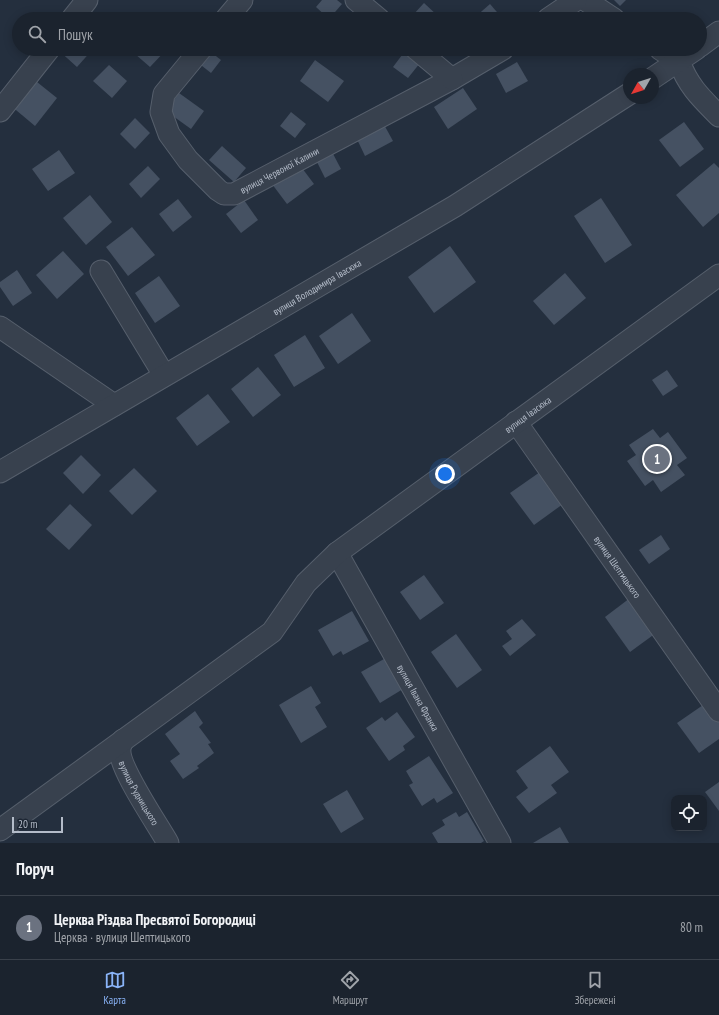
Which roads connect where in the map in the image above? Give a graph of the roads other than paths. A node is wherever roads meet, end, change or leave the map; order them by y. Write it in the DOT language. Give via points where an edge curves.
graph roads {
  1 [pos="86,0"];
  2 [pos="242,0"];
  3 [pos="356,0"];
  4 [pos="576,0"];
  5 [pos="585,0"];
  6 [pos="77,12"];
  7 [pos="232,12"];
  8 [pos="371,12"];
  9 [pos="558,12"];
  10 [pos="603,12"];
  11 [pos="719,32"];
  12 [pos="707,41"];
  13 [pos="43,56"];
  14 [pos="195,56"];
  15 [pos="424,56"];
  16 [pos="491,56"];
  17 [pos="671,56"];
  18 [pos="686,56"];
  19 [pos="679,61"];
  20 [pos="659,74"];
  21 [pos="452,79"];
  22 [pos="623,98"];
  23 [pos="0,111"];
  24 [pos="719,116"];
  25 [pos="101,271"];
  26 [pos="719,275"];
  27 [pos="0,327"];
  28 [pos="164,376"];
  29 [pos="114,405"];
  30 [pos="516,422"];
  31 [pos="0,472"];
  32 [pos="336,553"];
  33 [pos="719,711"];
  34 [pos="124,740"];
  35 [pos="0,830"];
  36 [pos="168,843"];
  37 [pos="500,843"];
  1 -- 6 [label="street"];
  2 -- 7 [label="street"];
  3 -- 8 [label="street"];
  4 -- 9 [label="street"];
  5 -- 10 [label="street"];
  11 -- 12 [label="street"];
  13 -- 23 [label="street"];
  14 -- 21 [label="street, вулиця Червоної Калини" via="164,94 161,112 168,134 188,160 224,194 234,194"];
  15 -- 21 [label="street"];
  16 -- 21 [label="street, вулиця Червоної Калини"];
  17 -- 19 [label="street"];
  18 -- 19 [label="street"];
  19 -- 20 [label="street"];
  19 -- 24 [label="street" via="684,76 692,88"];
  22 -- 28 [label="street, вулиця Володимира Івасюка" via="456,206"];
  25 -- 28 [label="street"];
  26 -- 30 [label="street, вулиця Івасюка"];
  27 -- 29 [label="street"];
  28 -- 29 [label="street, вулиця Володимира Івасюка"];
  29 -- 31 [label="street, вулиця Володимира Івасюка"];
  30 -- 32 [label="street, вулиця Івасюка"];
  30 -- 33 [label="street, вулиця Шептицького"];
  32 -- 34 [label="street, вулиця Івасюка" via="306,583 272,632"];
  32 -- 37 [label="street, вулиця Івана Франка"];
  34 -- 35 [label="street, вулиця Івасюка"];
  34 -- 36 [label="street, вулиця Рудницького" via="120,748 121,758"];
}
